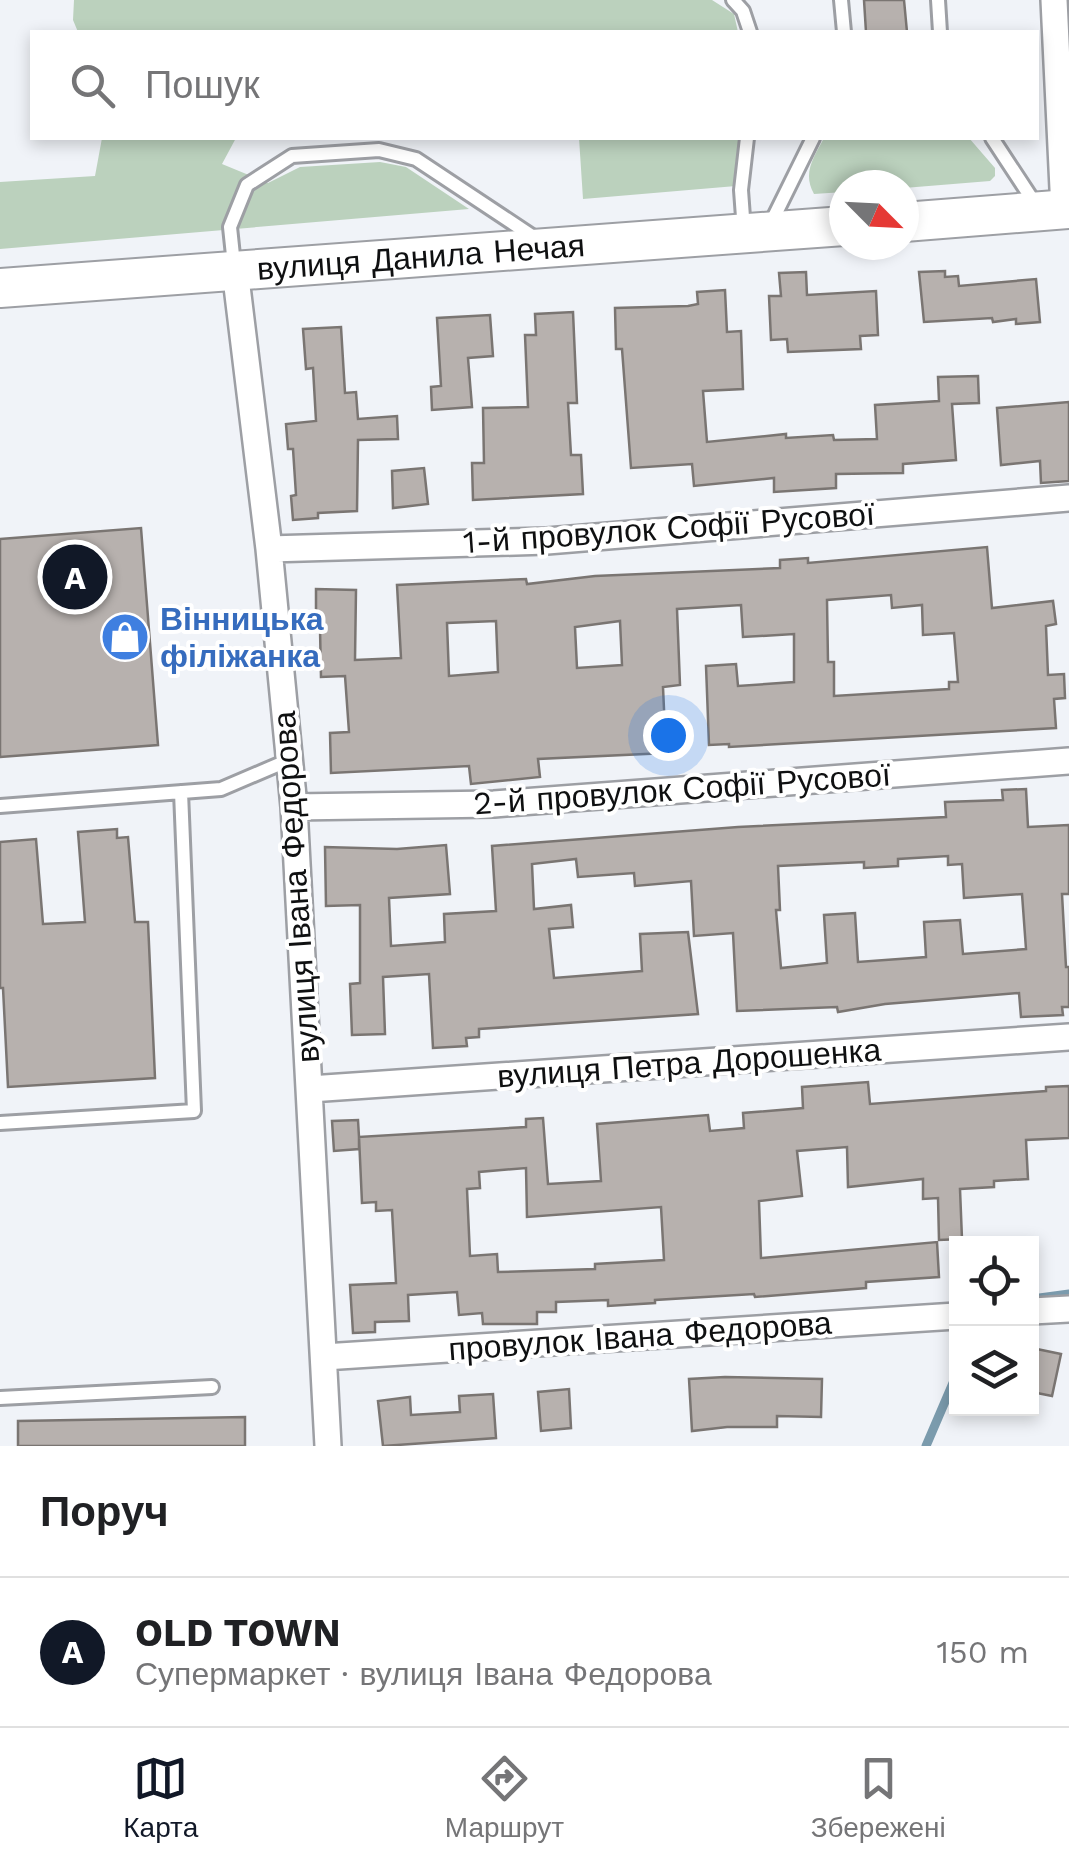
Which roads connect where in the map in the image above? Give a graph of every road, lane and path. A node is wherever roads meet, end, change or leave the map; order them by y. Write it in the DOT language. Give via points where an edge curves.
graph roads {
  1 [pos="733,0"];
  2 [pos="841,0"];
  3 [pos="938,0"];
  4 [pos="1054,0"];
  5 [pos="749,30"];
  6 [pos="844,30"];
  7 [pos="940,30"];
  8 [pos="748,140"];
  9 [pos="812,140"];
  10 [pos="994,140"];
  11 [pos="1058,210"];
  12 [pos="919,221"];
  13 [pos="829,227"];
  14 [pos="756,232"];
  15 [pos="550,248"];
  16 [pos="235,270"];
  17 [pos="0,288"];
  18 [pos="1069,498"];
  19 [pos="269,549"];
  20 [pos="289,760"];
  21 [pos="1069,761"];
  22 [pos="181,792"];
  23 [pos="0,806"];
  24 [pos="294,807"];
  25 [pos="1069,1037"];
  26 [pos="310,1089"];
  27 [pos="0,1123"];
  28 [pos="1069,1309"];
  29 [pos="1039,1311"];
  30 [pos="949,1316"];
  31 [pos="324,1357"];
  32 [pos="212,1386"];
  33 [pos="0,1398"];
  34 [pos="328,1446"];
  1 -- 5 [label="lane"];
  2 -- 6 [label="lane"];
  3 -- 7 [label="lane"];
  4 -- 11 [label="street"];
  8 -- 14 [label="lane" via="741,190"];
  9 -- 14 [label="lane" via="793,184"];
  10 -- 11 [label="lane"];
  11 -- 12 [label="main road"];
  13 -- 14 [label="main road, вулиця Данила Нечая"];
  14 -- 15 [label="main road, вулиця Данила Нечая"];
  15 -- 16 [label="main road, вулиця Данила Нечая"];
  15 -- 16 [label="lane" via="416,158 378,150 292,156 248,186 230,228"];
  16 -- 17 [label="main road, вулиця Данила Нечая"];
  16 -- 19 [label="street, вулиця Івана Федорова"];
  18 -- 19 [label="street, 1-й провулок Софії Русової" via="548,540"];
  19 -- 20 [label="street, вулиця Івана Федорова"];
  20 -- 22 [label="lane" via="221,789"];
  20 -- 24 [label="street, вулиця Івана Федорова"];
  21 -- 24 [label="street, 2-й провулок Софії Русової" via="494,804"];
  22 -- 23 [label="lane"];
  22 -- 27 [label="lane" via="194,1110"];
  24 -- 26 [label="street, вулиця Івана Федорова"];
  25 -- 26 [label="street, вулиця Петра Дорошенка"];
  26 -- 31 [label="street, вулиця Івана Федорова"];
  28 -- 29 [label="street"];
  30 -- 31 [label="street, провулок Івана Федорова"];
  31 -- 34 [label="street, вулиця Івана Федорова"];
  32 -- 33 [label="lane"];
}
